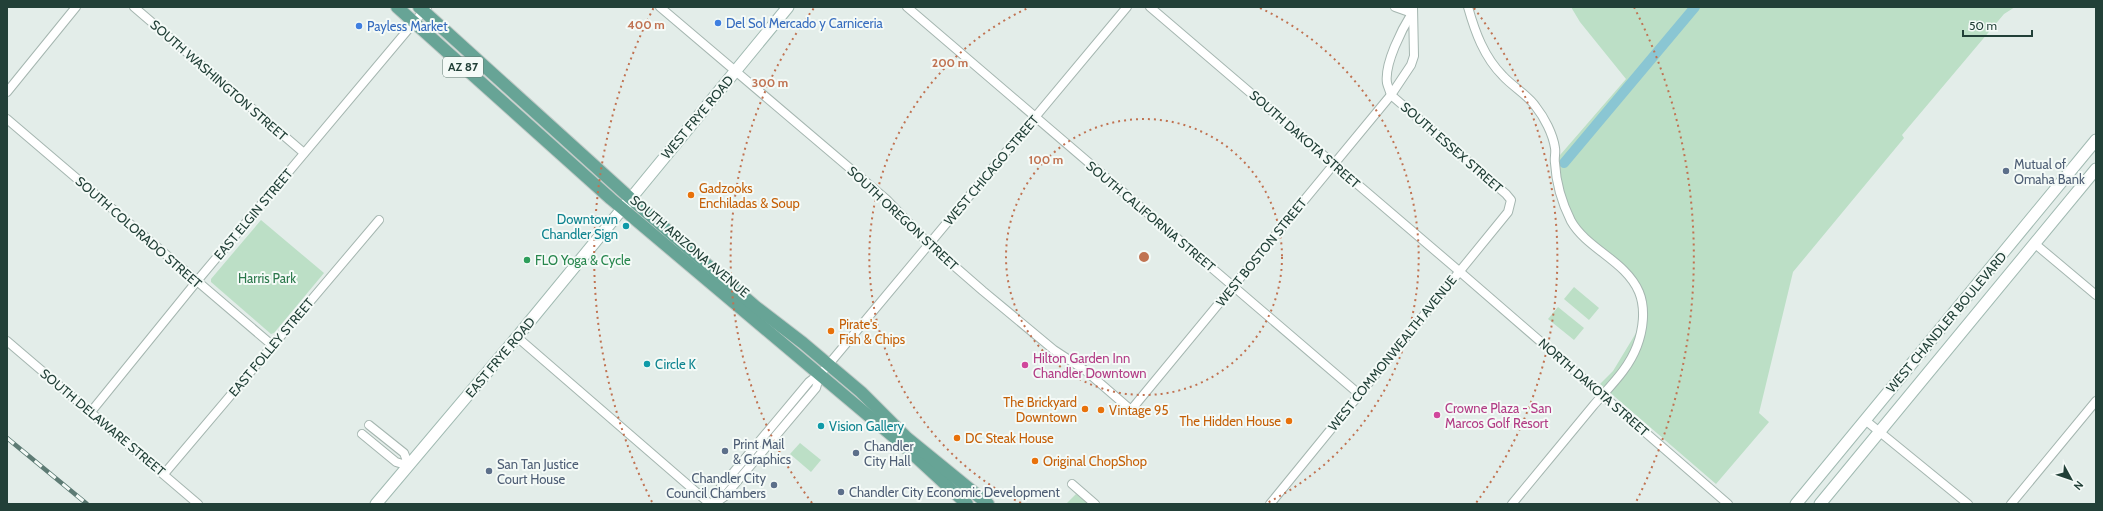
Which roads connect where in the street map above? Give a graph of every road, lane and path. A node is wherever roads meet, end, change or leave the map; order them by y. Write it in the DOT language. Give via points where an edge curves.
graph roads {
  1 [pos="76,7"];
  2 [pos="134,7"];
  3 [pos="397,7"];
  4 [pos="660,7"];
  5 [pos="788,7"];
  6 [pos="906,7"];
  7 [pos="1127,7"];
  8 [pos="1150,7"];
  9 [pos="1395,7"];
  10 [pos="1468,7"];
  11 [pos="1413,10"];
  12 [pos="421,13"];
  13 [pos="736,71"];
  14 [pos="7,92"];
  15 [pos="1391,95"];
  16 [pos="1035,117"];
  17 [pos="7,119"];
  18 [pos="2096,140"];
  19 [pos="569,142"];
  20 [pos="304,153"];
  21 [pos="560,153"];
  22 [pos="1334,165"];
  23 [pos="595,166"];
  24 [pos="2096,169"];
  25 [pos="586,177"];
  26 [pos="630,198"];
  27 [pos="1510,200"];
  28 [pos="622,208"];
  29 [pos="379,220"];
  30 [pos="682,243"];
  31 [pos="2034,243"];
  32 [pos="929,244"];
  33 [pos="674,252"];
  34 [pos="1459,271"];
  35 [pos="197,281"];
  36 [pos="1234,286"];
  37 [pos="2096,295"];
  38 [pos="753,311"];
  39 [pos="517,337"];
  40 [pos="7,341"];
  41 [pos="803,343"];
  42 [pos="272,345"];
  43 [pos="793,352"];
  44 [pos="824,369"];
  45 [pos="1359,394"];
  46 [pos="1603,395"];
  47 [pos="2096,401"];
  48 [pos="1131,410"];
  49 [pos="90,413"];
  50 [pos="1865,420"];
  51 [pos="370,425"];
  52 [pos="1880,432"];
  53 [pos="362,434"];
  54 [pos="409,466"];
  55 [pos="164,474"];
  56 [pos="1072,484"];
  57 [pos="198,504"];
  58 [pos="376,504"];
  59 [pos="712,504"];
  60 [pos="967,504"];
  61 [pos="988,504"];
  62 [pos="1095,504"];
  63 [pos="1270,504"];
  64 [pos="1512,504"];
  65 [pos="1728,504"];
  66 [pos="1796,504"];
  67 [pos="1820,504"];
  68 [pos="1968,504"];
  69 [pos="2011,504"];
  1 -- 14 [label="street"];
  2 -- 20 [label="street, SOUTH WASHINGTON STREET"];
  3 -- 12 [label="main road, SOUTH ARIZONA AVENUE / AZ 87"];
  4 -- 13 [label="street, SOUTH OREGON STREET"];
  5 -- 13 [label="main road, WEST FRYE ROAD"];
  6 -- 16 [label="street, SOUTH CALIFORNIA STREET"];
  7 -- 16 [label="street, WEST CHICAGO STREET"];
  8 -- 22 [label="street, SOUTH DAKOTA STREET"];
  9 -- 11 [label="street"];
  10 -- 46 [label="street" via="1476,34 1488,58 1502,76 1536,106 1547,125 1555,148 1554,162 1561,197 1571,222 1616,263 1639,292 1643,324 1638,346 1620,377"];
  11 -- 15 [label="street" via="1401,30 1390,61 1387,82"];
  11 -- 15 [label="street, WEST BOSTON STREET" via="1414,56"];
  12 -- 19 [label="main road, SOUTH ARIZONA AVENUE / AZ 87"];
  12 -- 20 [label="street, EAST ELGIN STREET"];
  12 -- 21 [label="main road, SOUTH ARIZONA AVENUE / AZ 87"];
  13 -- 26 [label="main road, WEST FRYE ROAD"];
  13 -- 32 [label="street, SOUTH OREGON STREET" via="886,199"];
  15 -- 22 [label="street, WEST BOSTON STREET"];
  15 -- 27 [label="street, SOUTH ESSEX STREET"];
  16 -- 32 [label="street, WEST CHICAGO STREET"];
  16 -- 36 [label="street, SOUTH CALIFORNIA STREET"];
  17 -- 35 [label="street, SOUTH COLORADO STREET"];
  18 -- 50 [label="main road, WEST CHANDLER BOULEVARD"];
  19 -- 21 [label="main road"];
  19 -- 23 [label="main road, SOUTH ARIZONA AVENUE / AZ 87"];
  20 -- 35 [label="street, EAST ELGIN STREET"];
  21 -- 25 [label="main road, SOUTH ARIZONA AVENUE / AZ 87"];
  22 -- 34 [label="street, SOUTH DAKOTA STREET"];
  22 -- 36 [label="street, WEST BOSTON STREET"];
  23 -- 25 [label="main road"];
  23 -- 26 [label="main road, SOUTH ARIZONA AVENUE / AZ 87"];
  24 -- 31 [label="main road, WEST CHANDLER BOULEVARD"];
  25 -- 28 [label="main road, SOUTH ARIZONA AVENUE / AZ 87"];
  26 -- 28 [label="main road, WEST FRYE ROAD"];
  26 -- 30 [label="main road, SOUTH ARIZONA AVENUE / AZ 87"];
  27 -- 34 [label="street, WEST COMMONWEALTH AVENUE" via="1508,212"];
  28 -- 33 [label="main road, SOUTH ARIZONA AVENUE / AZ 87"];
  28 -- 39 [label="main road, EAST FRYE ROAD"];
  29 -- 42 [label="street, EAST FOLLEY STREET"];
  30 -- 33 [label="main road"];
  30 -- 38 [label="main road, SOUTH ARIZONA AVENUE / AZ 87"];
  31 -- 37 [label="street"];
  31 -- 52 [label="main road, WEST CHANDLER BOULEVARD"];
  32 -- 44 [label="street, WEST CHICAGO STREET"];
  32 -- 48 [label="street, SOUTH OREGON STREET" via="1048,346 1086,372"];
  33 -- 38 [label="main road, SOUTH ARIZONA AVENUE / AZ 87"];
  34 -- 45 [label="street, WEST COMMONWEALTH AVENUE"];
  34 -- 46 [label="street, NORTH DAKOTA STREET"];
  35 -- 42 [label="street, SOUTH COLORADO STREET"];
  35 -- 49 [label="street, EAST ELGIN STREET"];
  36 -- 45 [label="street, SOUTH CALIFORNIA STREET"];
  36 -- 48 [label="street, WEST BOSTON STREET"];
  38 -- 41 [label="main road, SOUTH ARIZONA AVENUE / AZ 87"];
  38 -- 43 [label="main road, SOUTH ARIZONA AVENUE / AZ 87"];
  39 -- 54 [label="main road, EAST FRYE ROAD"];
  39 -- 59 [label="street"];
  40 -- 49 [label="street, SOUTH DELAWARE STREET"];
  41 -- 43 [label="main road"];
  41 -- 44 [label="main road, SOUTH ARIZONA AVENUE / AZ 87"];
  42 -- 55 [label="street, EAST FOLLEY STREET"];
  43 -- 44 [label="main road, SOUTH ARIZONA AVENUE / AZ 87"];
  44 -- 59 [label="street, WEST CHICAGO STREET" via="809,382 717,492"];
  44 -- 60 [label="main road, SOUTH ARIZONA AVENUE / AZ 87"];
  44 -- 61 [label="main road, SOUTH ARIZONA AVENUE / AZ 87" via="873,403 907,438"];
  45 -- 63 [label="street, WEST COMMONWEALTH AVENUE"];
  46 -- 64 [label="street"];
  46 -- 65 [label="street, NORTH DAKOTA STREET"];
  47 -- 69 [label="street"];
  49 -- 55 [label="street, SOUTH DELAWARE STREET"];
  50 -- 52 [label="street"];
  50 -- 66 [label="main road, WEST CHANDLER BOULEVARD"];
  51 -- 54 [label="street" via="404,453"];
  52 -- 67 [label="main road, WEST CHANDLER BOULEVARD"];
  52 -- 68 [label="street"];
  53 -- 54 [label="street" via="396,462"];
  54 -- 58 [label="main road, EAST FRYE ROAD"];
  55 -- 57 [label="street, SOUTH DELAWARE STREET"];
  56 -- 62 [label="street"];
}
